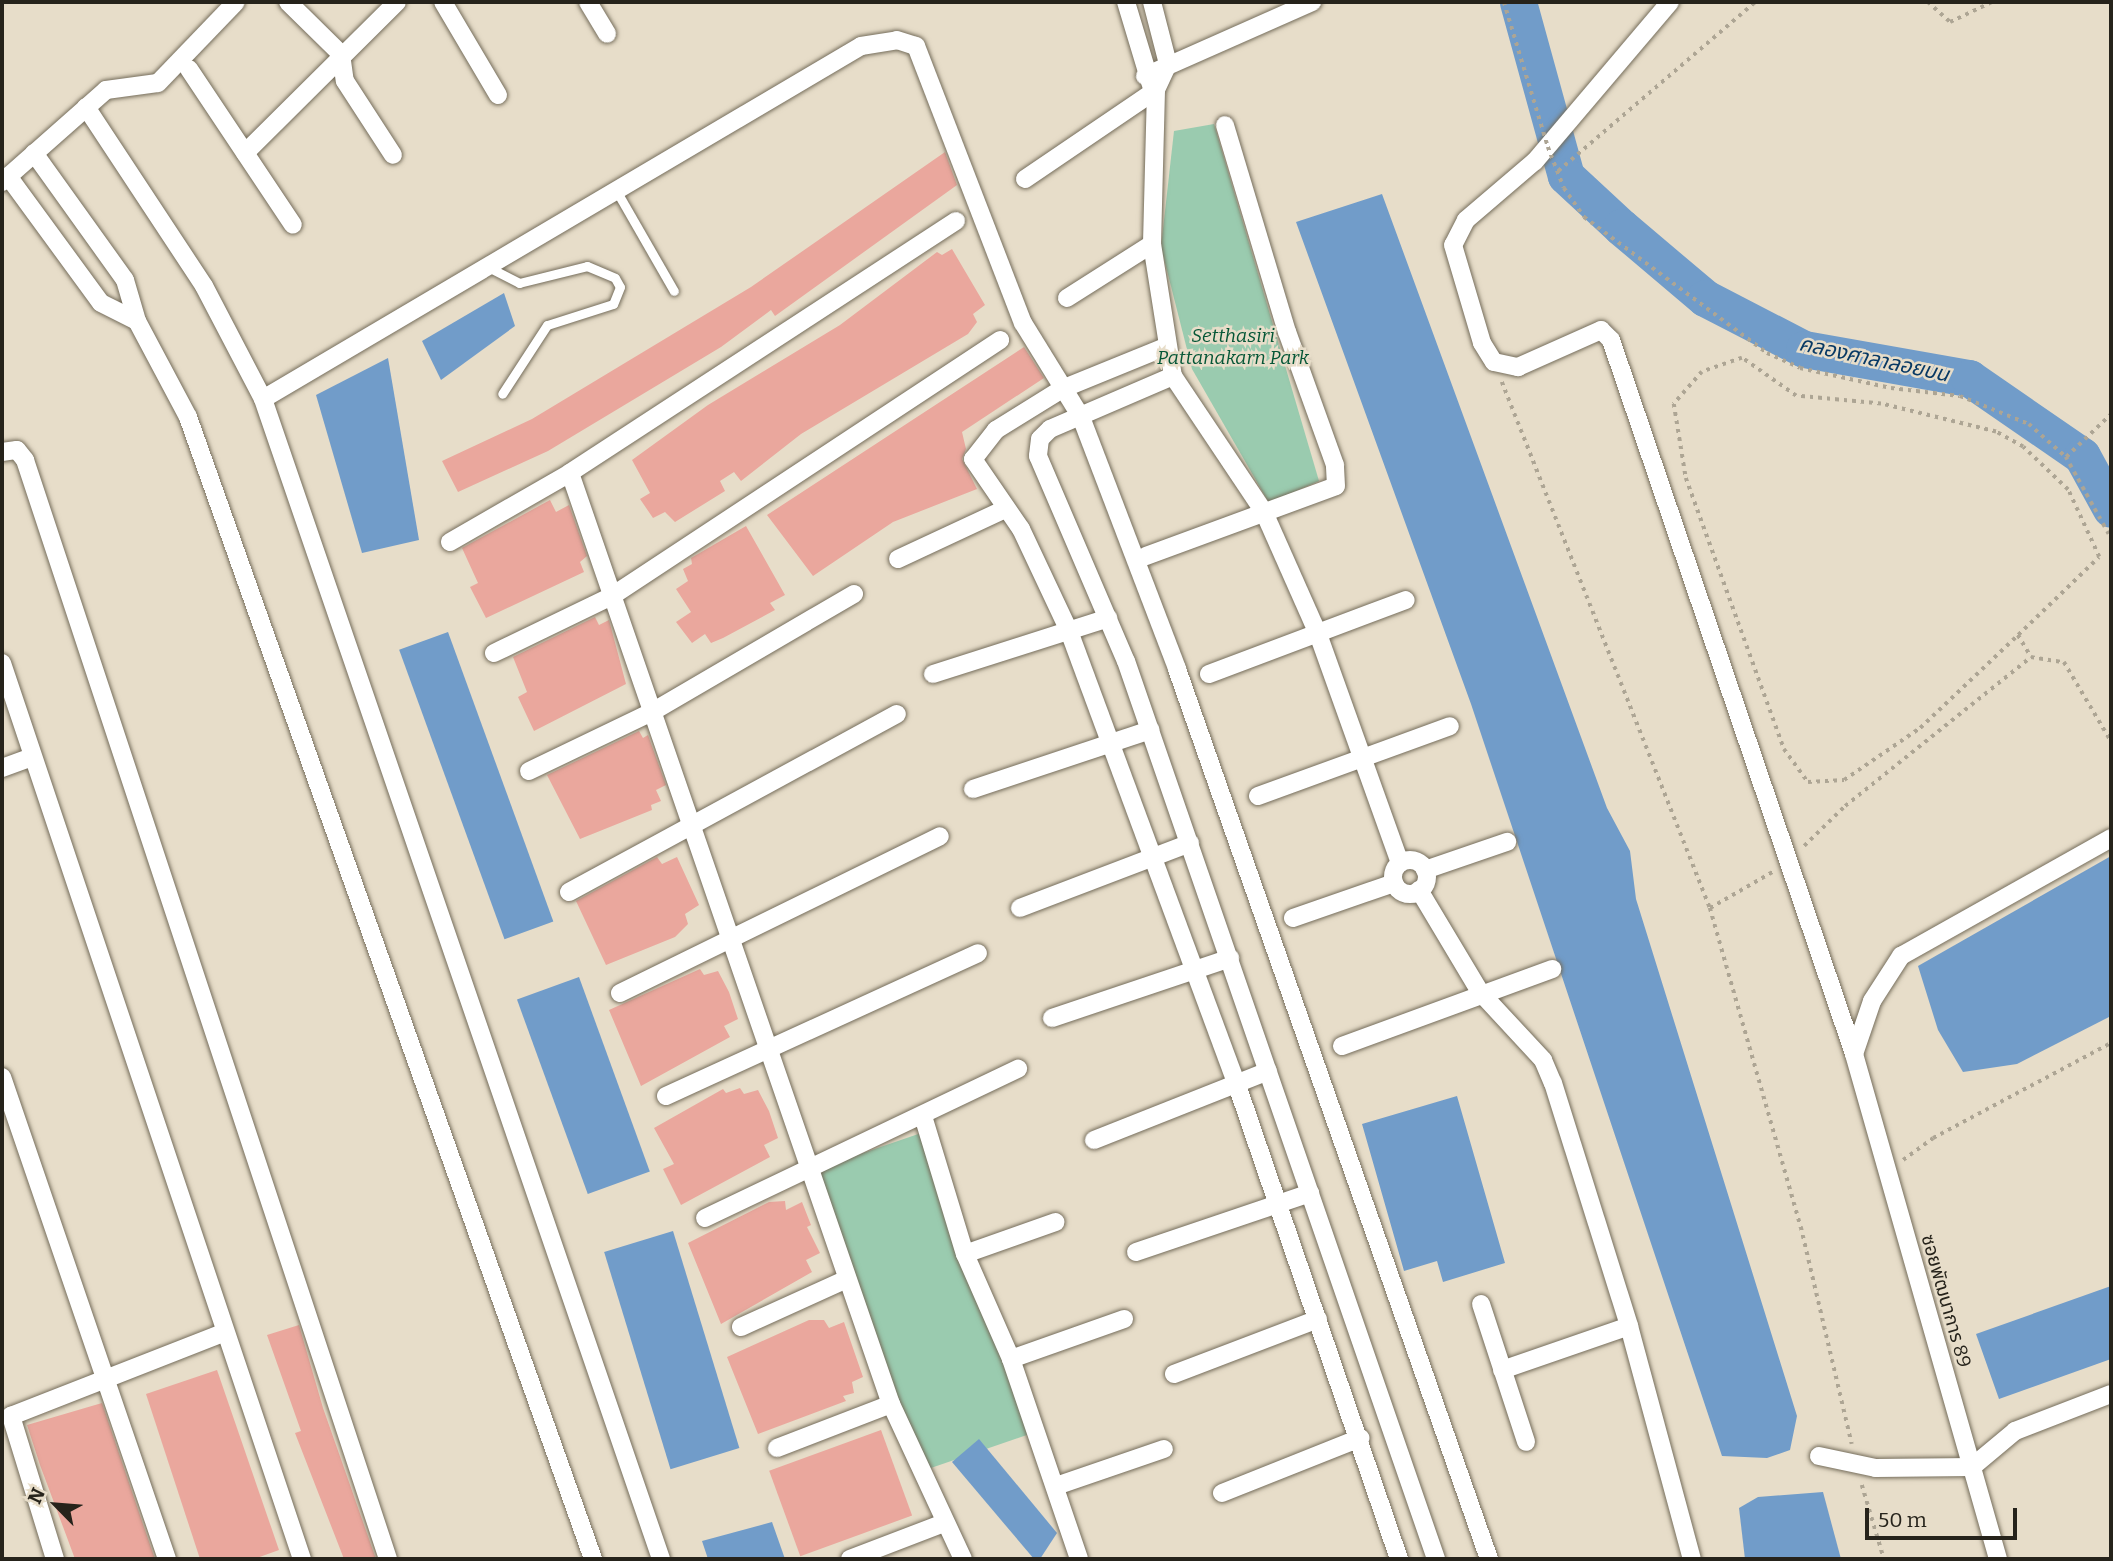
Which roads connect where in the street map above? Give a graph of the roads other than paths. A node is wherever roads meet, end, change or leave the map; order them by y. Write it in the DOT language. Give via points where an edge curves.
graph roads {
  1 [pos="236,2"];
  2 [pos="288,2"];
  3 [pos="397,2"];
  4 [pos="443,2"];
  5 [pos="588,2"];
  6 [pos="1126,2"];
  7 [pos="1152,2"];
  8 [pos="1312,2"];
  9 [pos="1670,2"];
  10 [pos="607,34"];
  11 [pos="341,54"];
  12 [pos="1168,64"];
  13 [pos="189,69"];
  14 [pos="1150,83"];
  15 [pos="498,95"];
  16 [pos="86,107"];
  17 [pos="1225,125"];
  18 [pos="34,153"];
  19 [pos="245,153"];
  20 [pos="393,155"];
  21 [pos="1025,178"];
  22 [pos="5,179"];
  23 [pos="617,192"];
  24 [pos="956,221"];
  25 [pos="293,225"];
  26 [pos="1152,244"];
  27 [pos="490,268"];
  28 [pos="674,290"];
  29 [pos="1067,298"];
  30 [pos="137,321"];
  31 [pos="1000,340"];
  32 [pos="1165,347"];
  33 [pos="1173,376"];
  34 [pos="1062,389"];
  35 [pos="502,394"];
  36 [pos="263,400"];
  37 [pos="1081,417"];
  38 [pos="2,452"];
  39 [pos="570,473"];
  40 [pos="1005,509"];
  41 [pos="1264,512"];
  42 [pos="450,542"];
  43 [pos="1146,556"];
  44 [pos="898,559"];
  45 [pos="854,594"];
  46 [pos="612,596"];
  47 [pos="1406,600"];
  48 [pos="1108,618"];
  49 [pos="1069,631"];
  50 [pos="1318,634"];
  51 [pos="494,653"];
  52 [pos="2,663"];
  53 [pos="933,674"];
  54 [pos="1209,674"];
  55 [pos="652,712"];
  56 [pos="897,714"];
  57 [pos="1450,726"];
  58 [pos="1150,730"];
  59 [pos="1110,743"];
  60 [pos="32,757"];
  61 [pos="1358,758"];
  62 [pos="2,768"];
  63 [pos="529,771"];
  64 [pos="972,789"];
  65 [pos="1258,796"];
  66 [pos="691,828"];
  67 [pos="940,836"];
  68 [pos="2111,838"];
  69 [pos="1507,842"];
  70 [pos="1190,843"];
  71 [pos="1154,858"];
  72 [pos="1400,863"];
  73 [pos="1425,870"];
  74 [pos="1394,883"];
  75 [pos="1419,890"];
  76 [pos="569,892"];
  77 [pos="1020,908"];
  78 [pos="1293,918"];
  79 [pos="730,941"];
  80 [pos="978,953"];
  81 [pos="1230,958"];
  82 [pos="1552,970"];
  83 [pos="1193,973"];
  84 [pos="1480,992"];
  85 [pos="620,993"];
  86 [pos="1052,1018"];
  87 [pos="769,1046"];
  88 [pos="1342,1046"];
  89 [pos="1854,1054"];
  90 [pos="1018,1069"];
  91 [pos="1268,1071"];
  92 [pos="2,1077"];
  93 [pos="1237,1085"];
  94 [pos="666,1096"];
  95 [pos="923,1116"];
  96 [pos="1094,1140"];
  97 [pos="810,1169"];
  98 [pos="1310,1193"];
  99 [pos="1276,1205"];
  100 [pos="705,1218"];
  101 [pos="1056,1222"];
  102 [pos="1136,1252"];
  103 [pos="965,1254"];
  104 [pos="847,1279"];
  105 [pos="1480,1304"];
  106 [pos="1124,1319"];
  107 [pos="1318,1319"];
  108 [pos="1629,1326"];
  109 [pos="741,1327"];
  110 [pos="226,1332"];
  111 [pos="1011,1359"];
  112 [pos="1502,1370"];
  113 [pos="1174,1374"];
  114 [pos="105,1379"];
  115 [pos="2111,1394"];
  116 [pos="891,1404"];
  117 [pos="1360,1438"];
  118 [pos="1526,1441"];
  119 [pos="777,1448"];
  120 [pos="1164,1449"];
  121 [pos="1819,1456"];
  122 [pos="1972,1467"];
  123 [pos="1056,1486"];
  124 [pos="1222,1493"];
  125 [pos="944,1523"];
  126 [pos="55,1559"];
  127 [pos="167,1559"];
  128 [pos="302,1559"];
  129 [pos="388,1559"];
  130 [pos="593,1559"];
  131 [pos="661,1559"];
  132 [pos="850,1559"];
  133 [pos="963,1559"];
  134 [pos="1079,1559"];
  135 [pos="1399,1559"];
  136 [pos="1436,1559"];
  137 [pos="1489,1559"];
  138 [pos="1692,1559"];
  139 [pos="1998,1559"];
  1 -- 16 [label="street" via="159,83 107,90"];
  2 -- 11 [label="street"];
  3 -- 11 [label="street"];
  4 -- 15 [label="street"];
  5 -- 10 [label="street"];
  6 -- 14 [label="street"];
  7 -- 12 [label="street"];
  8 -- 12 [label="street"];
  9 -- 89 [label="street, ซอยพัฒนาการ 89" via="1548,147 1465,220 1453,244 1482,343 1494,362 1518,367 1601,330 1611,340"];
  11 -- 19 [label="street"];
  11 -- 20 [label="street" via="345,81"];
  12 -- 14 [label="street"];
  13 -- 19 [label="street"];
  14 -- 21 [label="street"];
  14 -- 26 [label="street"];
  16 -- 18 [label="street"];
  16 -- 36 [label="street" via="204,286"];
  17 -- 41 [label="street" via="1287,332 1335,465 1336,486 1328,493"];
  18 -- 22 [label="street"];
  18 -- 30 [label="street" via="125,280"];
  19 -- 25 [label="street"];
  22 -- 30 [label="street" via="101,303"];
  23 -- 27 [label="street"];
  23 -- 28 [label="lane"];
  23 -- 34 [label="street" via="861,46 897,40 916,46 1023,323"];
  24 -- 39 [label="street"];
  26 -- 29 [label="street"];
  26 -- 32 [label="street"];
  27 -- 35 [label="lane" via="519,283 587,266 615,278 620,287 613,304 547,325"];
  27 -- 36 [label="street"];
  30 -- 130 [label="street" via="188,417"];
  31 -- 46 [label="street"];
  32 -- 33 [label="street"];
  32 -- 34 [label="street"];
  33 -- 37 [label="street"];
  33 -- 41 [label="street"];
  34 -- 37 [label="street"];
  34 -- 40 [label="street" via="996,430 973,459"];
  36 -- 131 [label="street"];
  37 -- 48 [label="street" via="1050,429 1040,439 1038,456"];
  37 -- 137 [label="street" via="1177,669"];
  38 -- 129 [label="street" via="17,450 25,460"];
  39 -- 42 [label="street"];
  39 -- 46 [label="street"];
  40 -- 44 [label="street"];
  40 -- 49 [label="street" via="1044,570"];
  41 -- 43 [label="street"];
  41 -- 50 [label="street"];
  45 -- 55 [label="street"];
  46 -- 51 [label="street"];
  46 -- 55 [label="street"];
  47 -- 50 [label="street"];
  48 -- 49 [label="street"];
  48 -- 58 [label="street"];
  49 -- 53 [label="street"];
  49 -- 59 [label="street"];
  50 -- 54 [label="street"];
  50 -- 61 [label="street"];
  52 -- 60 [label="street"];
  55 -- 63 [label="street"];
  55 -- 66 [label="street"];
  56 -- 66 [label="street"];
  57 -- 61 [label="street"];
  58 -- 59 [label="street"];
  58 -- 70 [label="street"];
  59 -- 64 [label="street"];
  59 -- 71 [label="street"];
  60 -- 62 [label="street"];
  60 -- 110 [label="street"];
  61 -- 65 [label="street"];
  61 -- 72 [label="street"];
  66 -- 76 [label="street"];
  66 -- 79 [label="street"];
  67 -- 79 [label="street"];
  68 -- 89 [label="street" via="1901,956 1872,1001"];
  69 -- 73 [label="street"];
  70 -- 71 [label="street"];
  70 -- 81 [label="street"];
  71 -- 77 [label="street"];
  71 -- 83 [label="street"];
  72 -- 73 [label="street" via="1415,860"];
  72 -- 74 [label="street"];
  73 -- 75 [label="street"];
  74 -- 75 [label="street" via="1405,893"];
  74 -- 78 [label="street"];
  75 -- 84 [label="street"];
  79 -- 85 [label="street"];
  79 -- 87 [label="street"];
  80 -- 87 [label="street"];
  81 -- 83 [label="street"];
  81 -- 91 [label="street"];
  82 -- 84 [label="street"];
  83 -- 86 [label="street"];
  83 -- 93 [label="street"];
  84 -- 88 [label="street"];
  84 -- 108 [label="street" via="1543,1060"];
  87 -- 94 [label="street"];
  87 -- 97 [label="street"];
  89 -- 122 [label="street, ซอยพัฒนาการ 89"];
  90 -- 95 [label="street"];
  91 -- 93 [label="street"];
  91 -- 98 [label="street"];
  92 -- 114 [label="street"];
  93 -- 96 [label="street"];
  93 -- 99 [label="street"];
  95 -- 97 [label="street"];
  95 -- 103 [label="street"];
  97 -- 100 [label="street"];
  97 -- 104 [label="street"];
  98 -- 99 [label="street"];
  98 -- 136 [label="street"];
  99 -- 102 [label="street"];
  99 -- 107 [label="street"];
  101 -- 103 [label="street"];
  103 -- 111 [label="street"];
  104 -- 109 [label="street"];
  104 -- 116 [label="street"];
  105 -- 112 [label="street"];
  106 -- 111 [label="street"];
  107 -- 113 [label="street"];
  107 -- 117 [label="street"];
  108 -- 112 [label="street"];
  108 -- 138 [label="street"];
  110 -- 114 [label="street"];
  110 -- 128 [label="street"];
  111 -- 123 [label="street"];
  112 -- 118 [label="street"];
  114 -- 126 [label="street" via="11,1416"];
  114 -- 127 [label="street"];
  115 -- 122 [label="street" via="2015,1431"];
  116 -- 119 [label="street"];
  116 -- 125 [label="street"];
  117 -- 124 [label="street"];
  117 -- 135 [label="street"];
  120 -- 123 [label="street"];
  121 -- 122 [label="street" via="1898,1470"];
  122 -- 139 [label="street, ซอยพัฒนาการ 89"];
  123 -- 134 [label="street"];
  125 -- 132 [label="street"];
  125 -- 133 [label="street"];
}
